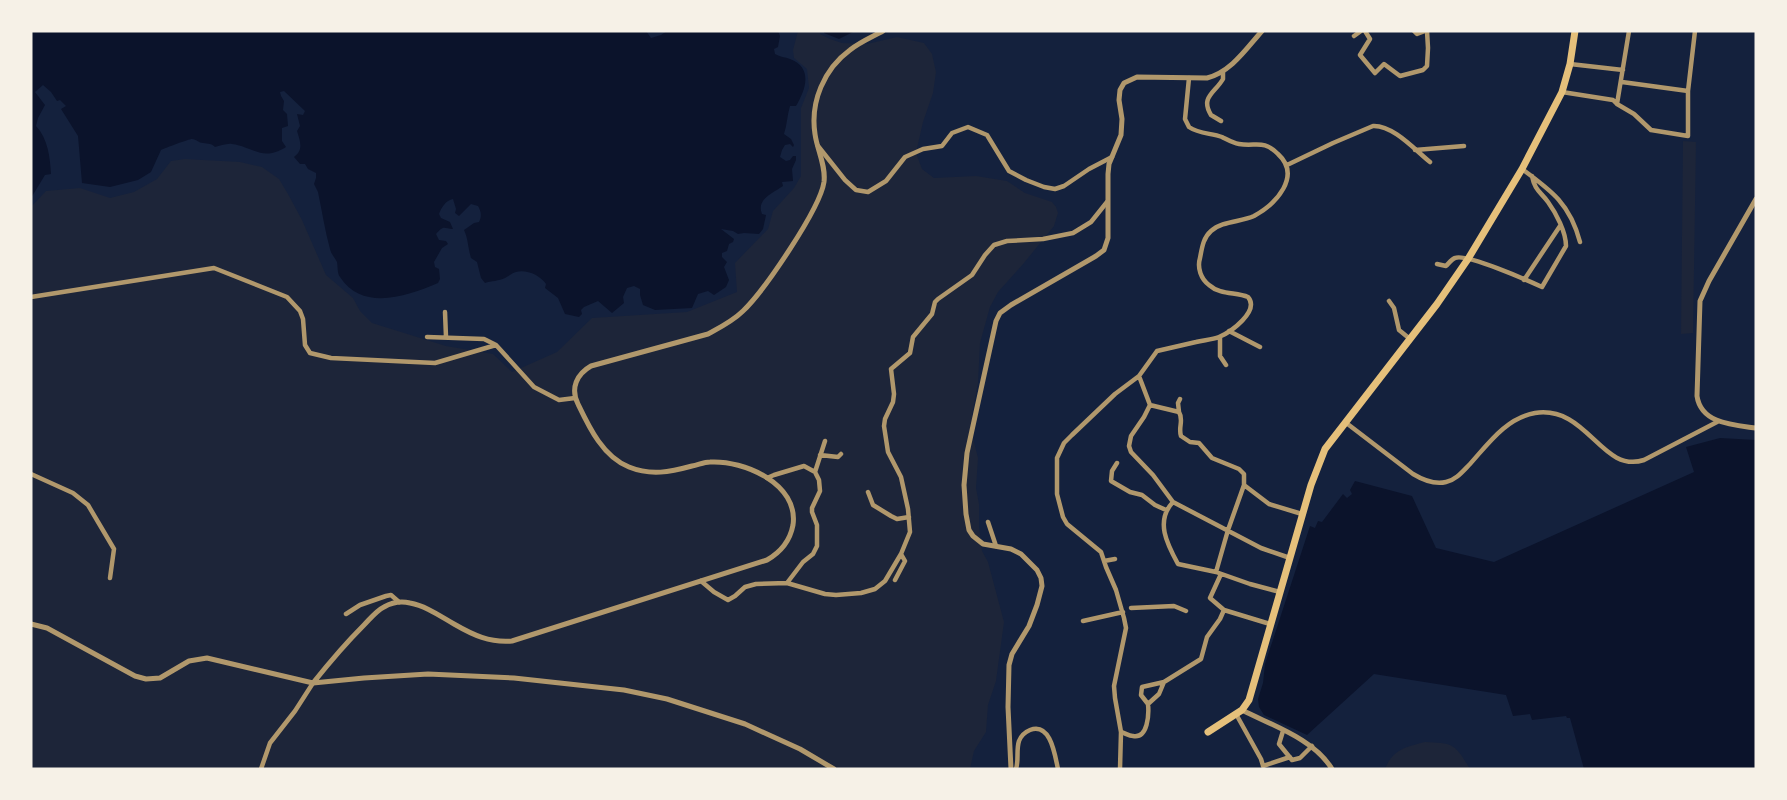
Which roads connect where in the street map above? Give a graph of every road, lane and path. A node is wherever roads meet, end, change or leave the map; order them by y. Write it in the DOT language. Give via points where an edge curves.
graph roads {
  1 [pos="883,31"];
  2 [pos="1262,31"];
  3 [pos="1361,31"];
  4 [pos="1365,31"];
  5 [pos="1414,31"];
  6 [pos="1426,31"];
  7 [pos="1575,31"];
  8 [pos="1629,31"];
  9 [pos="1695,31"];
  10 [pos="1354,36"];
  11 [pos="1570,64"];
  12 [pos="1623,70"];
  13 [pos="1223,72"];
  14 [pos="1189,78"];
  15 [pos="1622,82"];
  16 [pos="1688,90"];
  17 [pos="1562,92"];
  18 [pos="1617,104"];
  19 [pos="1221,121"];
  20 [pos="818,146"];
  21 [pos="1464,146"];
  22 [pos="1415,150"];
  23 [pos="1112,157"];
  24 [pos="1430,162"];
  25 [pos="1287,165"];
  26 [pos="1522,169"];
  27 [pos="1532,176"];
  28 [pos="1756,199"];
  29 [pos="1107,202"];
  30 [pos="1560,226"];
  31 [pos="1580,242"];
  32 [pos="1468,259"];
  33 [pos="1437,264"];
  34 [pos="1524,280"];
  35 [pos="31,297"];
  36 [pos="1388,301"];
  37 [pos="444,312"];
  38 [pos="1229,331"];
  39 [pos="446,336"];
  40 [pos="427,337"];
  41 [pos="1220,337"];
  42 [pos="1410,339"];
  43 [pos="496,345"];
  44 [pos="1260,347"];
  45 [pos="1226,365"];
  46 [pos="1139,376"];
  47 [pos="575,398"];
  48 [pos="1180,399"];
  49 [pos="1150,404"];
  50 [pos="1179,412"];
  51 [pos="1345,422"];
  52 [pos="1717,422"];
  53 [pos="1756,428"];
  54 [pos="825,441"];
  55 [pos="841,454"];
  56 [pos="820,455"];
  57 [pos="1117,463"];
  58 [pos="814,472"];
  59 [pos="31,474"];
  60 [pos="767,478"];
  61 [pos="1244,485"];
  62 [pos="868,492"];
  63 [pos="1174,502"];
  64 [pos="1166,510"];
  65 [pos="1302,514"];
  66 [pos="909,517"];
  67 [pos="988,522"];
  68 [pos="1228,530"];
  69 [pos="996,546"];
  70 [pos="901,554"];
  71 [pos="1290,558"];
  72 [pos="1115,559"];
  73 [pos="1104,562"];
  74 [pos="1219,573"];
  75 [pos="110,578"];
  76 [pos="895,580"];
  77 [pos="702,581"];
  78 [pos="787,584"];
  79 [pos="1280,592"];
  80 [pos="399,602"];
  81 [pos="1131,608"];
  82 [pos="1224,610"];
  83 [pos="1186,611"];
  84 [pos="1123,612"];
  85 [pos="346,614"];
  86 [pos="1083,621"];
  87 [pos="31,624"];
  88 [pos="1270,624"];
  89 [pos="1164,682"];
  90 [pos="313,683"];
  91 [pos="1148,704"];
  92 [pos="1239,712"];
  93 [pos="1283,731"];
  94 [pos="1121,732"];
  95 [pos="1208,732"];
  96 [pos="1312,746"];
  97 [pos="1290,758"];
  98 [pos="1264,768"];
  99 [pos="261,769"];
  100 [pos="834,769"];
  101 [pos="1011,769"];
  102 [pos="1016,769"];
  103 [pos="1058,769"];
  104 [pos="1120,769"];
  105 [pos="1332,769"];
  1 -- 20 [label="street" via="837,61 820,87 813,118"];
  2 -- 13 [label="street"];
  3 -- 10 [label="street"];
  4 -- 6 [label="street" via="1370,39 1360,55 1374,73 1384,64 1400,76 1427,66"];
  5 -- 6 [label="street" via="1417,34"];
  7 -- 11 [label="main road"];
  8 -- 12 [label="street"];
  9 -- 16 [label="street"];
  11 -- 12 [label="street"];
  11 -- 17 [label="main road"];
  12 -- 15 [label="street"];
  13 -- 14 [label="street" via="1207,78"];
  13 -- 19 [label="street" via="1223,80 1207,102 1211,115"];
  14 -- 23 [label="street" via="1137,76 1124,83 1119,100 1121,135"];
  14 -- 25 [label="street" via="1185,119 1189,127 1235,144 1266,145"];
  15 -- 16 [label="street"];
  15 -- 18 [label="street"];
  16 -- 18 [label="street" via="1688,136 1651,130"];
  17 -- 18 [label="street" via="1613,100"];
  17 -- 26 [label="main road"];
  20 -- 23 [label="street" via="845,180 856,190 868,192 886,181 905,157 923,149 942,146 952,133 968,126 987,135 1009,171 1044,188 1064,186"];
  20 -- 47 [label="street" via="824,175 815,206 770,278 745,309 726,325 708,334 591,366 579,376"];
  21 -- 22 [label="street"];
  22 -- 24 [label="street"];
  22 -- 25 [label="street" via="1394,132 1373,126"];
  23 -- 29 [label="street"];
  25 -- 38 [label="street" via="1286,186 1263,210 1212,230 1205,238 1198,264 1203,279 1214,289 1244,296 1251,301 1249,313"];
  26 -- 27 [label="street"];
  26 -- 32 [label="main road"];
  27 -- 30 [label="street" via="1534,187 1548,202"];
  27 -- 31 [label="street" via="1562,202 1575,224"];
  28 -- 52 [label="street" via="1700,301 1698,401"];
  29 -- 66 [label="street" via="1091,222 1073,233 1007,241 994,246 972,275 935,302 932,314 913,337 910,353 891,368 894,394 884,426 888,452 901,477"];
  29 -- 69 [label="street" via="1108,238 1104,250 1011,305 1000,313 996,321 967,453 964,485 971,534 982,544"];
  30 -- 34 [label="street"];
  30 -- 34 [label="street" via="1566,246 1542,287"];
  32 -- 33 [label="street" via="1458,257 1446,266"];
  32 -- 34 [label="street"];
  32 -- 42 [label="main road"];
  35 -- 43 [label="street" via="214,268 287,297 303,319 305,345 310,353 322,357 435,363"];
  36 -- 42 [label="street" via="1394,308 1399,330"];
  37 -- 39 [label="street"];
  38 -- 41 [label="street"];
  38 -- 44 [label="street"];
  39 -- 40 [label="street"];
  39 -- 43 [label="street" via="484,339"];
  41 -- 45 [label="street" via="1220,356"];
  41 -- 46 [label="street" via="1157,351"];
  42 -- 51 [label="main road"];
  43 -- 47 [label="street" via="534,387 559,400"];
  46 -- 49 [label="street"];
  46 -- 73 [label="street" via="1101,406 1064,443 1057,458 1058,494 1064,521 1099,549"];
  47 -- 60 [label="street" via="606,451 627,466 667,473 709,462 731,463"];
  48 -- 50 [label="street"];
  49 -- 50 [label="street"];
  49 -- 63 [label="street" via="1131,436 1129,446"];
  50 -- 61 [label="street" via="1181,436 1199,443 1212,458 1239,470 1244,474"];
  51 -- 52 [label="street" via="1413,474 1437,483 1461,474 1495,435 1514,421 1534,413 1570,419 1616,458 1632,463 1644,460"];
  51 -- 65 [label="main road" via="1325,449"];
  52 -- 53 [label="street"];
  54 -- 56 [label="street"];
  55 -- 56 [label="street" via="838,457"];
  56 -- 58 [label="street"];
  57 -- 64 [label="street" via="1111,481"];
  58 -- 60 [label="street" via="800,466"];
  58 -- 78 [label="street" via="820,491 812,508 817,525 817,546"];
  59 -- 75 [label="street" via="73,493 88,505 114,549"];
  60 -- 77 [label="street" via="784,490 792,510 791,532 784,547 767,560"];
  61 -- 65 [label="street" via="1269,504"];
  61 -- 68 [label="street"];
  62 -- 66 [label="street" via="873,505 891,516 897,519"];
  63 -- 64 [label="street"];
  63 -- 68 [label="street"];
  64 -- 74 [label="street" via="1164,537 1178,564"];
  65 -- 71 [label="main road"];
  66 -- 70 [label="street" via="910,532"];
  67 -- 69 [label="street"];
  68 -- 71 [label="street" via="1261,548"];
  68 -- 74 [label="street"];
  69 -- 101 [label="street" via="1021,554 1042,582 1037,605 1009,665"];
  70 -- 76 [label="street" via="905,562"];
  70 -- 78 [label="street" via="885,581 875,589 861,593 826,594"];
  71 -- 79 [label="main road"];
  72 -- 73 [label="street"];
  73 -- 84 [label="street"];
  74 -- 79 [label="street"];
  74 -- 82 [label="street" via="1210,598"];
  77 -- 78 [label="street" via="728,600 750,585"];
  77 -- 80 [label="street" via="502,642 473,635 422,606"];
  79 -- 88 [label="main road"];
  80 -- 85 [label="street" via="386,596"];
  80 -- 90 [label="street" via="376,612"];
  81 -- 83 [label="street" via="1174,606"];
  82 -- 88 [label="street"];
  82 -- 89 [label="street" via="1207,637 1201,658"];
  84 -- 86 [label="street"];
  84 -- 94 [label="street" via="1126,628 1114,686"];
  87 -- 90 [label="street" via="47,628 146,679 160,678 189,660 207,658"];
  88 -- 92 [label="main road" via="1250,696"];
  89 -- 91 [label="street" via="1159,694"];
  89 -- 91 [label="street" via="1142,687 1141,695"];
  90 -- 99 [label="street" via="270,743"];
  90 -- 100 [label="street" via="428,674 514,678 624,690 667,699 745,724 800,749"];
  91 -- 94 [label="street" via="1148,719 1143,733 1133,737"];
  92 -- 93 [label="street"];
  92 -- 95 [label="main road"];
  92 -- 98 [label="street"];
  93 -- 96 [label="street"];
  93 -- 97 [label="street" via="1279,744"];
  94 -- 104 [label="street"];
  96 -- 97 [label="street" via="1300,758"];
  96 -- 105 [label="street"];
  97 -- 98 [label="street"];
  102 -- 103 [label="street" via="1019,740 1034,729 1048,735"];
}
